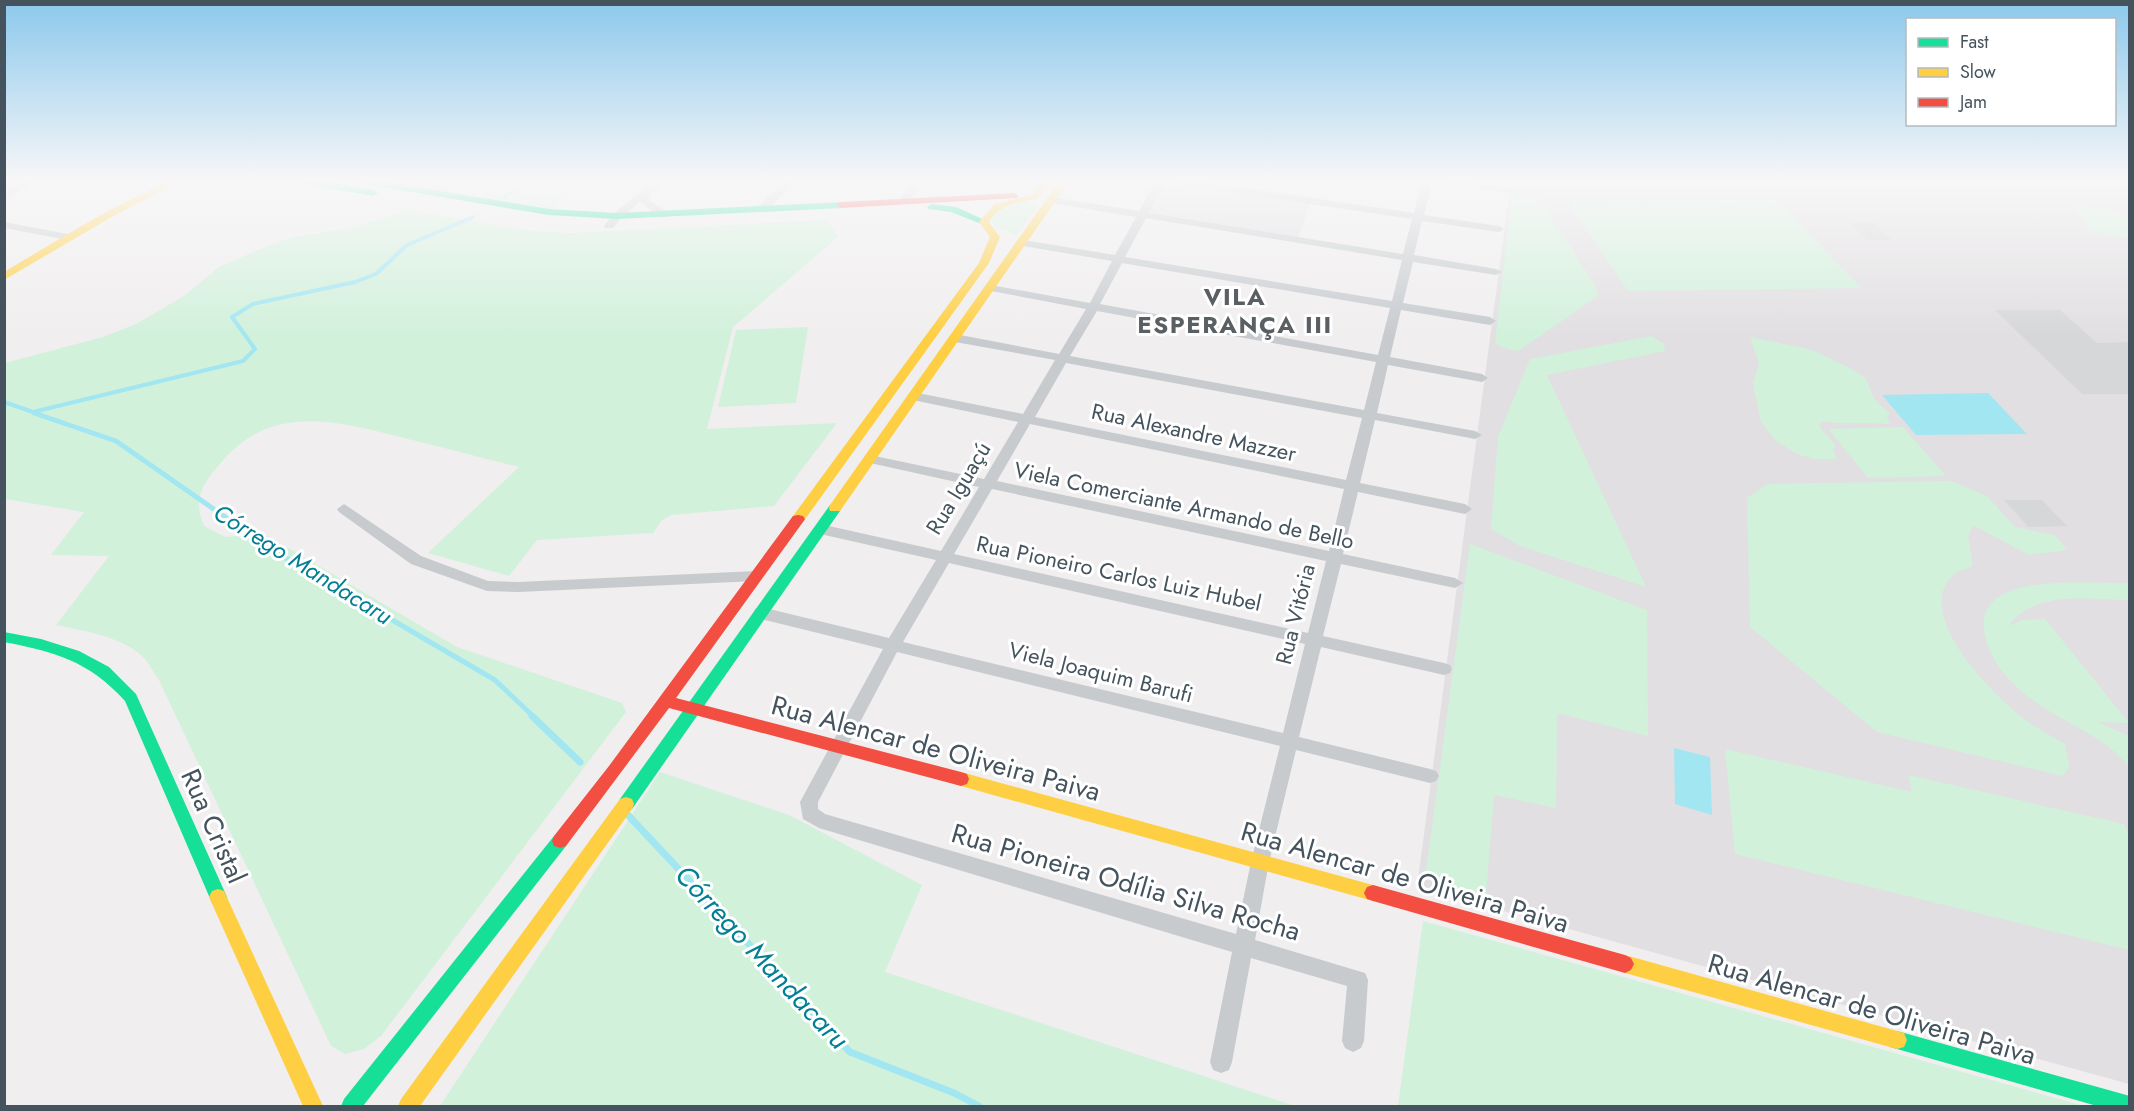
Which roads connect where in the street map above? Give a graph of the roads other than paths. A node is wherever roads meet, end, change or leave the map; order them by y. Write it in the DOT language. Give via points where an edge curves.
graph roads {
  1 [pos="41,232"];
  2 [pos="57,232"];
  3 [pos="78,232"];
  4 [pos="991,232"];
  5 [pos="1031,232"];
  6 [pos="1133,232"];
  7 [pos="1249,232"];
  8 [pos="1414,232"];
  9 [pos="53,234"];
  10 [pos="68,237"];
  11 [pos="995,237"];
  12 [pos="1023,243"];
  13 [pos="1407,258"];
  14 [pos="1119,261"];
  15 [pos="4,262"];
  16 [pos="1496,272"];
  17 [pos="4,277"];
  18 [pos="991,288"];
  19 [pos="1396,305"];
  20 [pos="1093,306"];
  21 [pos="1490,321"];
  22 [pos="956,338"];
  23 [pos="1062,359"];
  24 [pos="1383,359"];
  25 [pos="1482,378"];
  26 [pos="913,396"];
  27 [pos="1368,417"];
  28 [pos="1028,418"];
  29 [pos="1475,435"];
  30 [pos="870,459"];
  31 [pos="988,484"];
  32 [pos="1351,486"];
  33 [pos="344,509"];
  34 [pos="1465,509"];
  35 [pos="820,529"];
  36 [pos="944,558"];
  37 [pos="1333,558"];
  38 [pos="756,576"];
  39 [pos="1455,584"];
  40 [pos="761,614"];
  41 [pos="4,637"];
  42 [pos="1314,638"];
  43 [pos="893,645"];
  44 [pos="1444,669"];
  45 [pos="665,701"];
  46 [pos="695,709"];
  47 [pos="1289,741"];
  48 [pos="836,748"];
  49 [pos="1430,776"];
  50 [pos="819,820"];
  51 [pos="1260,862"];
  52 [pos="1243,945"];
  53 [pos="1353,1041"];
  54 [pos="1221,1062"];
  55 [pos="2130,1106"];
  56 [pos="313,1107"];
  57 [pos="351,1107"];
  58 [pos="408,1107"];
  1 -- 9 [label="street"];
  2 -- 9 [label="main road"];
  3 -- 10 [label="main road"];
  4 -- 11 [label="main road"];
  5 -- 12 [label="main road"];
  6 -- 14 [label="street, Rua Iguaçú"];
  7 -- 13 [label="street"];
  8 -- 13 [label="street, Rua Vitória"];
  9 -- 10 [label="street"];
  9 -- 15 [label="main road"];
  10 -- 17 [label="main road"];
  11 -- 12 [label="main road"];
  11 -- 38 [label="main road" via="984,263"];
  12 -- 14 [label="street"];
  12 -- 18 [label="main road"];
  13 -- 16 [label="street"];
  13 -- 19 [label="street, Rua Vitória"];
  14 -- 19 [label="street"];
  14 -- 20 [label="street, Rua Iguaçú"];
  18 -- 20 [label="street"];
  18 -- 22 [label="main road"];
  19 -- 21 [label="street"];
  19 -- 24 [label="street, Rua Vitória"];
  20 -- 23 [label="street, Rua Iguaçú"];
  20 -- 24 [label="street"];
  22 -- 23 [label="street"];
  22 -- 26 [label="main road"];
  23 -- 27 [label="street"];
  23 -- 28 [label="street, Rua Iguaçú"];
  24 -- 25 [label="street"];
  24 -- 27 [label="street, Rua Vitória"];
  26 -- 28 [label="street, Rua Alexandre Mazzer"];
  26 -- 30 [label="main road"];
  27 -- 29 [label="street"];
  27 -- 32 [label="street, Rua Vitória"];
  28 -- 31 [label="street, Rua Iguaçú"];
  28 -- 32 [label="street, Rua Alexandre Mazzer"];
  30 -- 31 [label="street, Viela Comerciante Armando de Bello"];
  30 -- 35 [label="main road"];
  31 -- 36 [label="street, Rua Iguaçú"];
  31 -- 37 [label="street, Viela Comerciante Armando de Bello"];
  32 -- 34 [label="street, Rua Alexandre Mazzer"];
  32 -- 37 [label="street, Rua Vitória"];
  33 -- 38 [label="street" via="416,560 487,586"];
  35 -- 36 [label="street, Rua Pioneiro Carlos Luiz Hubel"];
  35 -- 40 [label="main road"];
  36 -- 42 [label="street, Rua Pioneiro Carlos Luiz Hubel"];
  36 -- 43 [label="street, Rua Iguaçú"];
  37 -- 39 [label="street, Viela Comerciante Armando de Bello"];
  37 -- 42 [label="street, Rua Vitória"];
  38 -- 45 [label="main road"];
  40 -- 43 [label="street, Viela Joaquim Barufi"];
  40 -- 46 [label="main road"];
  41 -- 56 [label="main road, Rua Cristal" via="64,650 90,660 120,681 131,698"];
  42 -- 44 [label="street, Rua Pioneiro Carlos Luiz Hubel"];
  42 -- 47 [label="street, Rua Vitória"];
  43 -- 47 [label="street, Viela Joaquim Barufi"];
  43 -- 48 [label="street, Rua Iguaçú"];
  45 -- 46 [label="main road, Rua Alencar de Oliveira Paiva"];
  45 -- 57 [label="main road" via="608,780"];
  46 -- 48 [label="main road, Rua Alencar de Oliveira Paiva"];
  46 -- 58 [label="main road"];
  47 -- 49 [label="street, Viela Joaquim Barufi"];
  47 -- 51 [label="street, Rua Vitória"];
  48 -- 50 [label="street, Rua Iguaçú" via="809,802 809,813"];
  48 -- 51 [label="main road, Rua Alencar de Oliveira Paiva" via="1086,812"];
  50 -- 52 [label="street, Rua Pioneira Odília Silva Rocha"];
  51 -- 52 [label="street, Rua Vitória"];
  51 -- 55 [label="main road, Rua Alencar de Oliveira Paiva"];
  52 -- 53 [label="street, Rua Pioneira Odília Silva Rocha" via="1358,980"];
  52 -- 54 [label="street, Rua Vitória"];
}
